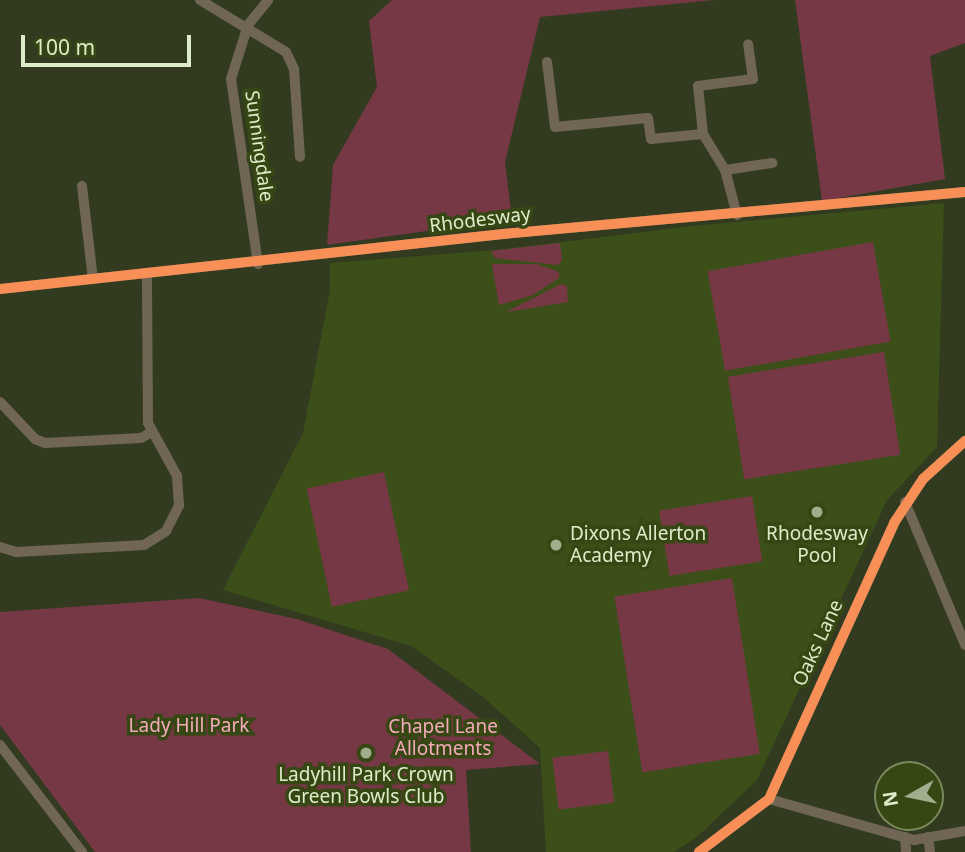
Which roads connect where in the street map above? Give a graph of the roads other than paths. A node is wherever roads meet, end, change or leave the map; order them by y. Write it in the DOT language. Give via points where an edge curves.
graph roads {
  1 [pos="200,0"];
  2 [pos="268,0"];
  3 [pos="248,25"];
  4 [pos="748,44"];
  5 [pos="547,62"];
  6 [pos="703,134"];
  7 [pos="300,157"];
  8 [pos="772,163"];
  9 [pos="726,170"];
  10 [pos="82,186"];
  11 [pos="965,192"];
  12 [pos="737,215"];
  13 [pos="258,264"];
  14 [pos="147,274"];
  15 [pos="93,279"];
  16 [pos="0,289"];
  17 [pos="0,402"];
  18 [pos="152,432"];
  19 [pos="965,441"];
  20 [pos="905,502"];
  21 [pos="0,547"];
  22 [pos="965,645"];
  23 [pos="0,745"];
  24 [pos="769,799"];
  25 [pos="965,831"];
  26 [pos="905,837"];
  27 [pos="928,838"];
  28 [pos="82,852"];
  29 [pos="699,852"];
  30 [pos="906,852"];
  31 [pos="930,852"];
  1 -- 3 [label="street"];
  2 -- 3 [label="street, Sunningdale"];
  3 -- 7 [label="street" via="286,52 294,69"];
  3 -- 13 [label="street, Sunningdale" via="232,79"];
  4 -- 6 [label="street" via="752,79 698,86"];
  5 -- 6 [label="street" via="555,127 648,118 650,139"];
  6 -- 9 [label="street"];
  8 -- 9 [label="street"];
  9 -- 12 [label="street"];
  10 -- 15 [label="street"];
  11 -- 12 [label="street, Rhodesway"];
  12 -- 13 [label="street, Rhodesway" via="527,232"];
  13 -- 14 [label="street, Rhodesway"];
  14 -- 15 [label="street, Rhodesway"];
  14 -- 18 [label="street" via="148,423"];
  15 -- 16 [label="street, Rhodesway"];
  17 -- 18 [label="street" via="35,439 45,443 141,438"];
  18 -- 21 [label="street" via="177,476 179,505 166,531 144,545 16,552"];
  19 -- 20 [label="street, Oaks Lane"];
  20 -- 22 [label="street"];
  20 -- 24 [label="street, Oaks Lane"];
  23 -- 28 [label="street"];
  24 -- 26 [label="street"];
  24 -- 29 [label="street, Oaks Lane"];
  25 -- 27 [label="street"];
  26 -- 27 [label="street"];
  26 -- 30 [label="street"];
  27 -- 31 [label="street"];
}
